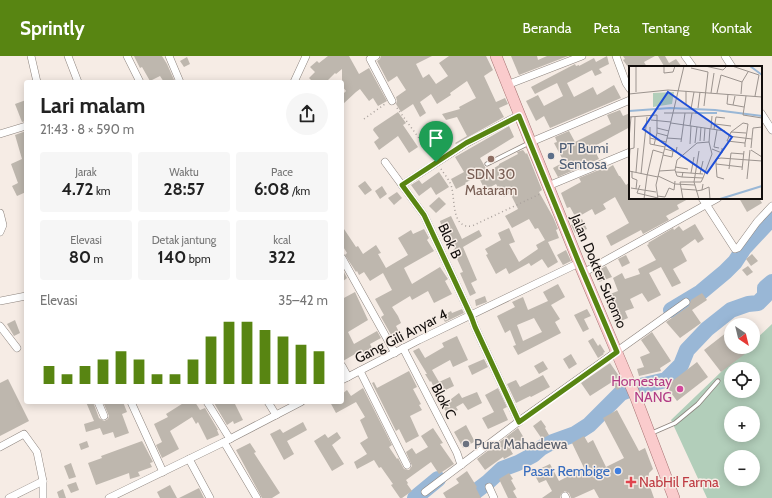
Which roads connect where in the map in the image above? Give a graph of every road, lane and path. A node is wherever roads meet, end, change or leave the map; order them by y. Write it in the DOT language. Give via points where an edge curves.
graph roads {
  1 [pos="31,56"];
  2 [pos="68,56"];
  3 [pos="127,56"];
  4 [pos="169,56"];
  5 [pos="307,56"];
  6 [pos="376,56"];
  7 [pos="496,56"];
  8 [pos="582,56"];
  9 [pos="616,56"];
  10 [pos="685,56"];
  11 [pos="725,56"];
  12 [pos="692,66"];
  13 [pos="730,66"];
  14 [pos="37,80"];
  15 [pos="77,80"];
  16 [pos="139,80"];
  17 [pos="179,80"];
  18 [pos="295,80"];
  19 [pos="507,85"];
  20 [pos="629,88"];
  21 [pos="629,100"];
  22 [pos="392,102"];
  23 [pos="762,115"];
  24 [pos="519,116"];
  25 [pos="364,119"];
  26 [pos="24,127"];
  27 [pos="772,130"];
  28 [pos="0,134"];
  29 [pos="531,142"];
  30 [pos="629,152"];
  31 [pos="385,162"];
  32 [pos="436,162"];
  33 [pos="487,164"];
  34 [pos="402,185"];
  35 [pos="549,188"];
  36 [pos="703,199"];
  37 [pos="716,199"];
  38 [pos="706,205"];
  39 [pos="772,206"];
  40 [pos="0,213"];
  41 [pos="0,232"];
  42 [pos="344,262"];
  43 [pos="581,268"];
  44 [pos="24,296"];
  45 [pos="0,301"];
  46 [pos="686,302"];
  47 [pos="471,316"];
  48 [pos="0,326"];
  49 [pos="17,348"];
  50 [pos="403,348"];
  51 [pos="616,348"];
  52 [pos="395,353"];
  53 [pos="360,371"];
  54 [pos="345,378"];
  55 [pos="718,381"];
  56 [pos="99,404"];
  57 [pos="132,404"];
  58 [pos="208,404"];
  59 [pos="269,404"];
  60 [pos="296,404"];
  61 [pos="276,415"];
  62 [pos="104,416"];
  63 [pos="519,422"];
  64 [pos="650,435"];
  65 [pos="227,441"];
  66 [pos="0,447"];
  67 [pos="189,459"];
  68 [pos="407,465"];
  69 [pos="461,465"];
  70 [pos="163,472"];
  71 [pos="42,481"];
  72 [pos="489,487"];
  73 [pos="426,492"];
  74 [pos="9,498"];
  75 [pos="43,498"];
  76 [pos="109,498"];
  77 [pos="210,498"];
  78 [pos="257,498"];
  79 [pos="494,498"];
  80 [pos="674,498"];
  1 -- 14 [label="street"];
  2 -- 15 [label="street"];
  3 -- 16 [label="street"];
  4 -- 17 [label="street"];
  5 -- 18 [label="street"];
  6 -- 22 [label="street" via="370,59"];
  7 -- 19 [label="main road, Jalan Dokter Sutomo"];
  8 -- 19 [label="street"];
  9 -- 20 [label="street"];
  10 -- 12 [label="street"];
  11 -- 13 [label="street"];
  19 -- 24 [label="main road, Jalan Dokter Sutomo"];
  21 -- 29 [label="street"];
  22 -- 25 [label="path"];
  22 -- 32 [label="path"];
  23 -- 27 [label="street"];
  24 -- 29 [label="main road, Jalan Dokter Sutomo"];
  24 -- 32 [label="street" via="466,143"];
  26 -- 28 [label="street"];
  29 -- 33 [label="lane"];
  29 -- 35 [label="main road, Jalan Dokter Sutomo"];
  30 -- 35 [label="street"];
  31 -- 34 [label="street, Blok B"];
  32 -- 34 [label="street"];
  32 -- 35 [label="path" via="452,187 456,214 466,227"];
  34 -- 47 [label="street, Blok B" via="424,215"];
  35 -- 43 [label="main road, Jalan Dokter Sutomo"];
  36 -- 38 [label="street"];
  37 -- 38 [label="street, Gang Gili Anyar 4"];
  38 -- 39 [label="street" via="733,247 737,249"];
  38 -- 43 [label="street, Gang Gili Anyar 4"];
  40 -- 41 [label="street" via="3,225"];
  42 -- 52 [label="street"];
  43 -- 47 [label="street, Gang Gili Anyar 4"];
  43 -- 51 [label="main road, Jalan Dokter Sutomo"];
  44 -- 45 [label="street"];
  46 -- 51 [label="street"];
  47 -- 50 [label="street, Gang Gili Anyar 4"];
  47 -- 63 [label="street, Blok B"];
  48 -- 49 [label="street"];
  50 -- 52 [label="street, Gang Gili Anyar 4"];
  50 -- 69 [label="street, Blok C"];
  51 -- 63 [label="street"];
  51 -- 64 [label="main road, Jalan Dokter Sutomo"];
  52 -- 53 [label="street, Gang Gili Anyar 4"];
  53 -- 54 [label="street, Gang Gili Anyar 4"];
  53 -- 68 [label="street"];
  55 -- 64 [label="lane" via="698,404 674,423"];
  56 -- 62 [label="street"];
  57 -- 70 [label="street"];
  58 -- 65 [label="street"];
  59 -- 61 [label="street"];
  60 -- 61 [label="street"];
  61 -- 65 [label="street"];
  63 -- 69 [label="street"];
  64 -- 80 [label="main road, Jalan Dokter Sutomo"];
  65 -- 67 [label="street"];
  65 -- 78 [label="street"];
  66 -- 71 [label="street" via="24,434 37,452"];
  67 -- 70 [label="street"];
  67 -- 77 [label="street"];
  69 -- 73 [label="street"];
  70 -- 76 [label="street"];
  71 -- 74 [label="street"];
  71 -- 75 [label="street"];
  72 -- 79 [label="street"];
}
